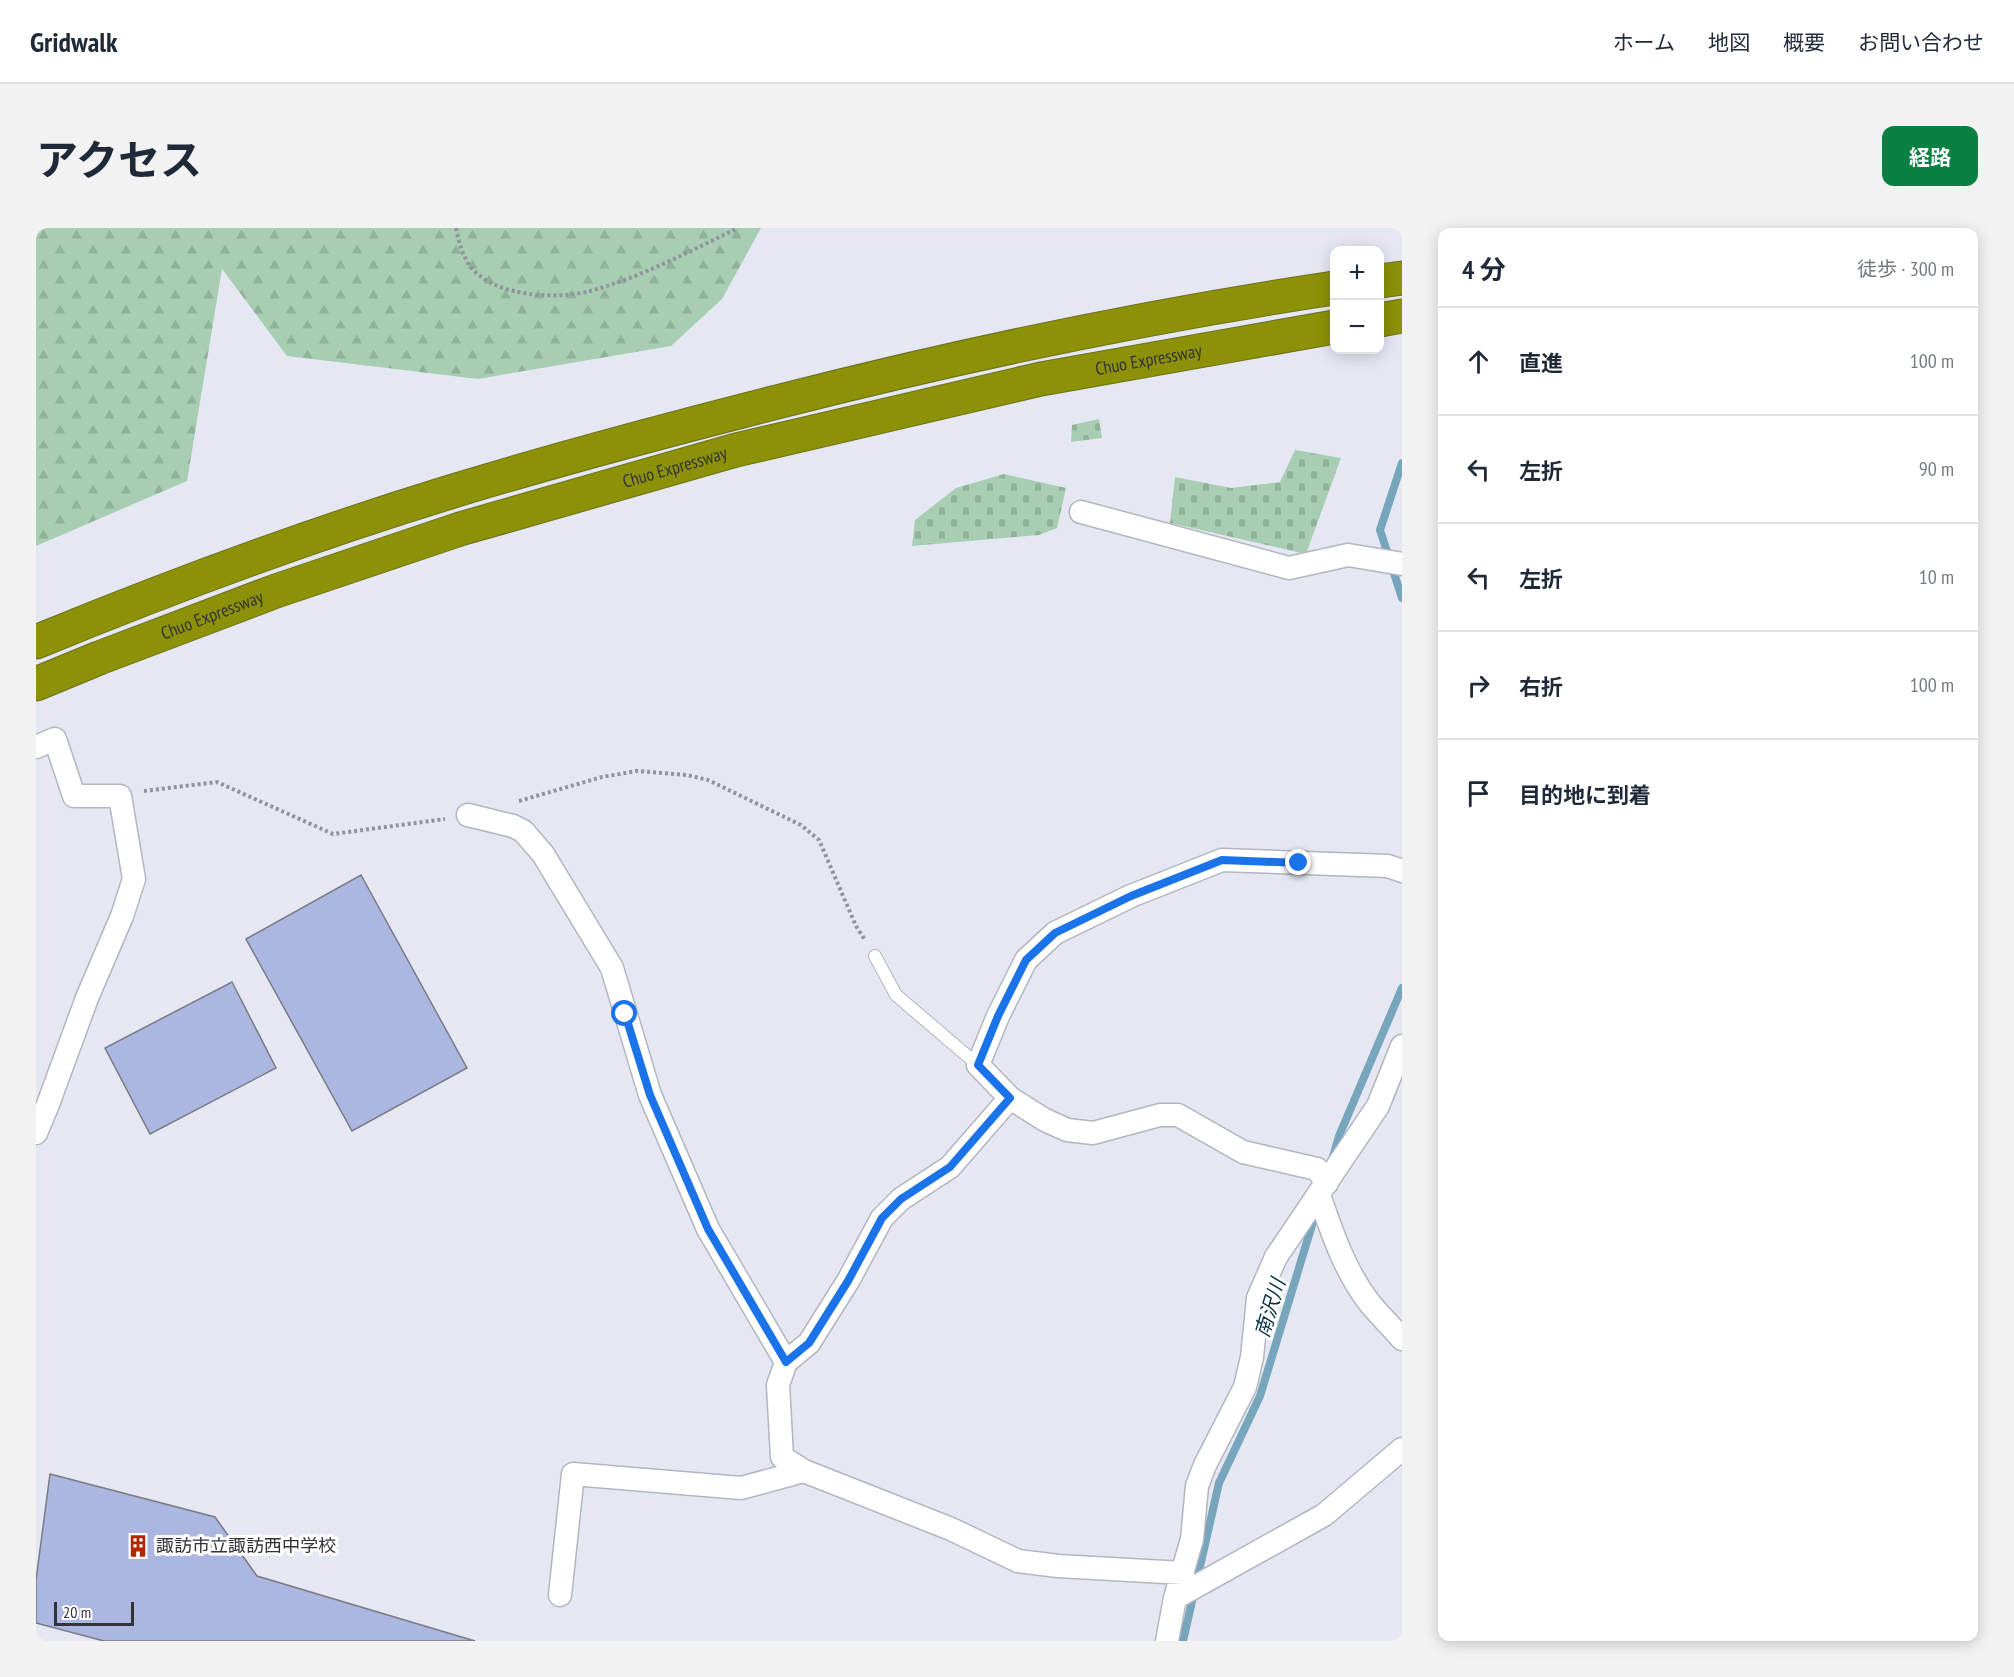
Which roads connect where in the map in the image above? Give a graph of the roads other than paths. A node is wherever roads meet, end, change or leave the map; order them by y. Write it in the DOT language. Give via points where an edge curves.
graph roads {
  1 [pos="1402,278"];
  2 [pos="1384,280"];
  3 [pos="1330,289"];
  4 [pos="1402,316"];
  5 [pos="1384,319"];
  6 [pos="1330,328"];
  7 [pos="1081,512"];
  8 [pos="1402,564"];
  9 [pos="36,642"];
  10 [pos="36,684"];
  11 [pos="36,747"];
  12 [pos="468,815"];
  13 [pos="1402,871"];
  14 [pos="875,956"];
  15 [pos="1402,1046"];
  16 [pos="978,1065"];
  17 [pos="1010,1098"];
  18 [pos="36,1133"];
  19 [pos="1323,1189"];
  20 [pos="1402,1339"];
  21 [pos="786,1362"];
  22 [pos="1402,1449"];
  23 [pos="804,1471"];
  24 [pos="1183,1573"];
  25 [pos="560,1595"];
  26 [pos="1175,1598"];
  27 [pos="1167,1641"];
  1 -- 2 [label="highway"];
  3 -- 9 [label="highway, Chuo Expressway" via="1164,316 879,376 586,452 273,551"];
  4 -- 5 [label="highway"];
  6 -- 10 [label="highway, Chuo Expressway" via="1041,379 736,450 460,529 276,591"];
  7 -- 8 [label="street" via="1289,568 1348,555"];
  11 -- 18 [label="street" via="55,739 74,796 120,796 134,879"];
  12 -- 21 [label="street" via="523,831 543,854 612,968 650,1095 708,1229"];
  13 -- 16 [label="street" via="1388,866 1222,860 1131,896 1055,933 1026,960"];
  14 -- 16 [label="lane" via="896,995"];
  15 -- 19 [label="street" via="1378,1106"];
  16 -- 17 [label="street"];
  17 -- 19 [label="street" via="1067,1130 1093,1133 1160,1115 1178,1115 1243,1152 1317,1169"];
  17 -- 21 [label="street" via="950,1167 901,1199 882,1218 809,1343"];
  19 -- 20 [label="street" via="1336,1243 1349,1272 1368,1302"];
  19 -- 24 [label="street" via="1276,1257 1258,1298 1245,1387 1197,1486 1192,1539"];
  21 -- 23 [label="street" via="778,1385 782,1457"];
  22 -- 26 [label="street" via="1324,1515"];
  23 -- 24 [label="street" via="951,1529 1018,1561"];
  23 -- 25 [label="street" via="741,1488 573,1474"];
  24 -- 26 [label="street"];
  26 -- 27 [label="street"];
}
